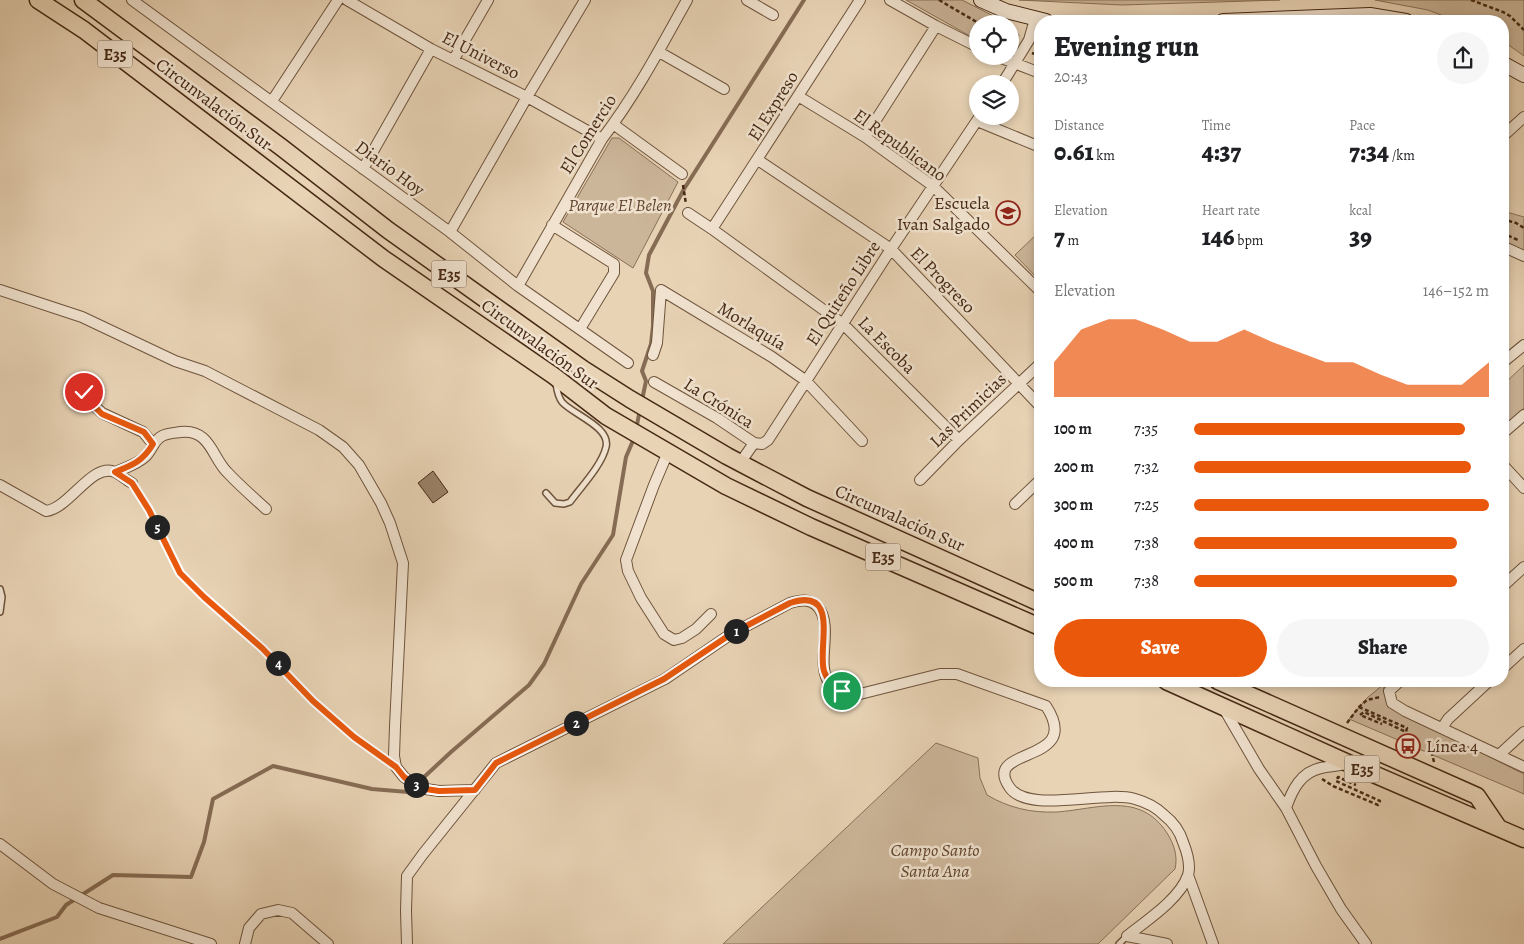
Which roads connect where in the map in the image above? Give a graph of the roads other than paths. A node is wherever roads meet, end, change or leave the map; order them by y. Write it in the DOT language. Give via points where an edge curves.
graph roads {
  1 [pos="38,0"];
  2 [pos="83,0"];
  3 [pos="132,0"];
  4 [pos="338,0"];
  5 [pos="347,0"];
  6 [pos="488,0"];
  7 [pos="585,0"];
  8 [pos="687,0"];
  9 [pos="747,0"];
  10 [pos="860,0"];
  11 [pos="890,0"];
  12 [pos="981,0"];
  13 [pos="773,15"];
  14 [pos="1034,18"];
  15 [pos="936,26"];
  16 [pos="1034,31"];
  17 [pos="969,42"];
  18 [pos="431,48"];
  19 [pos="659,52"];
  20 [pos="1019,57"];
  21 [pos="454,59"];
  22 [pos="1018,65"];
  23 [pos="1509,67"];
  24 [pos="1034,71"];
  25 [pos="1524,75"];
  26 [pos="724,89"];
  27 [pos="798,96"];
  28 [pos="527,97"];
  29 [pos="272,101"];
  30 [pos="1524,117"];
  31 [pos="613,124"];
  32 [pos="974,125"];
  33 [pos="994,125"];
  34 [pos="1509,131"];
  35 [pos="865,138"];
  36 [pos="602,139"];
  37 [pos="1034,144"];
  38 [pos="758,160"];
  39 [pos="363,169"];
  40 [pos="682,174"];
  41 [pos="933,186"];
  42 [pos="688,213"];
  43 [pos="552,225"];
  44 [pos="712,229"];
  45 [pos="450,232"];
  46 [pos="891,249"];
  47 [pos="1509,249"];
  48 [pos="1524,256"];
  49 [pos="1034,285"];
  50 [pos="518,286"];
  51 [pos="0,290"];
  52 [pos="843,324"];
  53 [pos="580,330"];
  54 [pos="1524,345"];
  55 [pos="653,355"];
  56 [pos="1509,356"];
  57 [pos="628,363"];
  58 [pos="1034,370"];
  59 [pos="554,376"];
  60 [pos="80,378"];
  61 [pos="805,380"];
  62 [pos="654,382"];
  63 [pos="1019,384"];
  64 [pos="1034,400"];
  65 [pos="1524,415"];
  66 [pos="1509,428"];
  67 [pos="768,440"];
  68 [pos="959,440"];
  69 [pos="862,441"];
  70 [pos="754,443"];
  71 [pos="153,444"];
  72 [pos="668,452"];
  73 [pos="740,463"];
  74 [pos="115,472"];
  75 [pos="1509,472"];
  76 [pos="920,480"];
  77 [pos="132,483"];
  78 [pos="0,485"];
  79 [pos="1034,486"];
  80 [pos="1524,488"];
  81 [pos="546,493"];
  82 [pos="1015,504"];
  83 [pos="266,509"];
  84 [pos="1524,567"];
  85 [pos="1509,581"];
  86 [pos="0,589"];
  87 [pos="1034,600"];
  88 [pos="0,612"];
  89 [pos="711,614"];
  90 [pos="1034,624"];
  91 [pos="1524,650"];
  92 [pos="1509,663"];
  93 [pos="1179,687"];
  94 [pos="1231,687"];
  95 [pos="1393,687"];
  96 [pos="1483,687"];
  97 [pos="1201,697"];
  98 [pos="1442,728"];
  99 [pos="1524,732"];
  100 [pos="1499,756"];
  101 [pos="1348,763"];
  102 [pos="396,767"];
  103 [pos="1524,767"];
  104 [pos="475,790"];
  105 [pos="1286,808"];
  106 [pos="1498,826"];
  107 [pos="1524,839"];
  108 [pos="0,844"];
  109 [pos="1188,875"];
  110 [pos="1127,936"];
  111 [pos="211,944"];
  112 [pos="245,944"];
  113 [pos="328,944"];
  114 [pos="407,944"];
  115 [pos="1119,944"];
  116 [pos="1167,944"];
  117 [pos="1212,944"];
  118 [pos="1366,944"];
  1 -- 59 [label="highway, Circunvalación Sur / E35" via="84,30 384,259"];
  2 -- 73 [label="highway, Circunvalación Sur / E35" via="388,230 575,363"];
  3 -- 29 [label="street, Diario Hoy"];
  4 -- 29 [label="street"];
  5 -- 18 [label="street, El Universo"];
  6 -- 21 [label="street"];
  7 -- 28 [label="street"];
  8 -- 19 [label="street, El Comercio"];
  9 -- 13 [label="street"];
  10 -- 27 [label="street, El Expreso"];
  11 -- 15 [label="street"];
  12 -- 14 [label="main road"];
  15 -- 17 [label="street"];
  15 -- 35 [label="street"];
  16 -- 20 [label="street"];
  18 -- 21 [label="street, El Universo"];
  18 -- 39 [label="street"];
  19 -- 26 [label="street"];
  19 -- 31 [label="street, El Comercio"];
  21 -- 28 [label="street, El Universo"];
  22 -- 24 [label="street"];
  23 -- 25 [label="main road"];
  27 -- 35 [label="street, El Republicano"];
  27 -- 38 [label="street, El Expreso"];
  28 -- 36 [label="street, El Universo"];
  28 -- 45 [label="street"];
  29 -- 39 [label="street, Diario Hoy"];
  30 -- 34 [label="street"];
  31 -- 36 [label="street, El Comercio"];
  31 -- 40 [label="street"];
  32 -- 41 [label="street, El Quiteño Libre"];
  33 -- 37 [label="street"];
  35 -- 41 [label="street, El Republicano"];
  36 -- 43 [label="street, El Comercio"];
  38 -- 44 [label="street, El Expreso"];
  38 -- 46 [label="street, El Progreso"];
  39 -- 45 [label="street, Diario Hoy"];
  41 -- 46 [label="street, El Quiteño Libre"];
  41 -- 49 [label="street, El Republicano"];
  42 -- 44 [label="street, La Escoba"];
  43 -- 50 [label="street, El Comercio"];
  43 -- 53 [label="street" via="614,264 614,273"];
  44 -- 52 [label="street, La Escoba"];
  45 -- 50 [label="street, Diario Hoy"];
  46 -- 52 [label="street, El Quiteño Libre"];
  46 -- 63 [label="street, El Progreso"];
  47 -- 48 [label="street"];
  50 -- 53 [label="street, Diario Hoy"];
  51 -- 102 [label="street" via="82,317 174,361 205,371 319,430 343,447 359,465 390,523 403,562 394,748"];
  52 -- 61 [label="street, El Quiteño Libre"];
  52 -- 68 [label="street, La Escoba"];
  53 -- 57 [label="street, Diario Hoy"];
  54 -- 56 [label="street"];
  55 -- 61 [label="street, Morlaquía" via="657,344 661,290"];
  58 -- 63 [label="street, Las Primicias"];
  59 -- 72 [label="highway, Circunvalación Sur / E35" via="606,416"];
  59 -- 81 [label="lane" via="562,402 602,432 606,447 600,461 570,502 555,503"];
  60 -- 71 [label="street" via="87,397 102,414 144,432"];
  61 -- 67 [label="street, El Quiteño Libre"];
  61 -- 69 [label="street, Morlaquía"];
  62 -- 70 [label="street, La Crónica"];
  63 -- 64 [label="street, El Progreso"];
  63 -- 68 [label="street, Las Primicias"];
  65 -- 66 [label="street"];
  67 -- 70 [label="street, La Crónica" via="762,444"];
  68 -- 76 [label="street, Las Primicias"];
  70 -- 73 [label="street"];
  71 -- 74 [label="street" via="146,456"];
  71 -- 83 [label="street" via="161,436 171,433 190,431 203,438 225,471"];
  72 -- 89 [label="street" via="626,560 628,571 664,634 674,640 696,629"];
  72 -- 90 [label="highway, Circunvalación Sur / E35" via="726,486 812,527"];
  73 -- 87 [label="highway, Circunvalación Sur / E35" via="816,502"];
  74 -- 77 [label="street"];
  74 -- 78 [label="street" via="97,473 63,503 46,511"];
  75 -- 80 [label="street"];
  77 -- 102 [label="lane" via="180,573 262,648 313,701 354,737"];
  79 -- 82 [label="street"];
  84 -- 85 [label="street"];
  86 -- 88 [label="lane"];
  91 -- 92 [label="street"];
  93 -- 97 [label="highway, E35"];
  94 -- 106 [label="highway, E35" via="1476,796"];
  95 -- 98 [label="street" via="1389,691 1392,703"];
  96 -- 98 [label="street"];
  97 -- 101 [label="highway, E35"];
  97 -- 105 [label="street" via="1224,707 1259,769"];
  98 -- 100 [label="street"];
  99 -- 100 [label="street"];
  100 -- 103 [label="street"];
  101 -- 105 [label="street" via="1311,771 1296,785"];
  101 -- 106 [label="highway, E35"];
  102 -- 104 [label="street" via="419,788"];
  104 -- 109 [label="street" via="496,763 664,679 769,613 800,600 809,601 815,604 824,618 824,672 836,688 860,694 940,674 957,674 1046,706 1056,729 1052,739 1046,746 1008,765 1005,778 1011,789 1034,800 1115,797 1134,798 1155,806 1171,820 1182,838 1188,856"];
  104 -- 114 [label="street" via="407,876"];
  105 -- 118 [label="street" via="1341,909"];
  106 -- 107 [label="highway, E35"];
  108 -- 111 [label="street" via="53,884 99,908"];
  109 -- 110 [label="street" via="1178,894"];
  109 -- 117 [label="street"];
  110 -- 115 [label="lane"];
  110 -- 116 [label="street"];
  112 -- 113 [label="street" via="249,928 261,914 278,910 292,913"];
}
